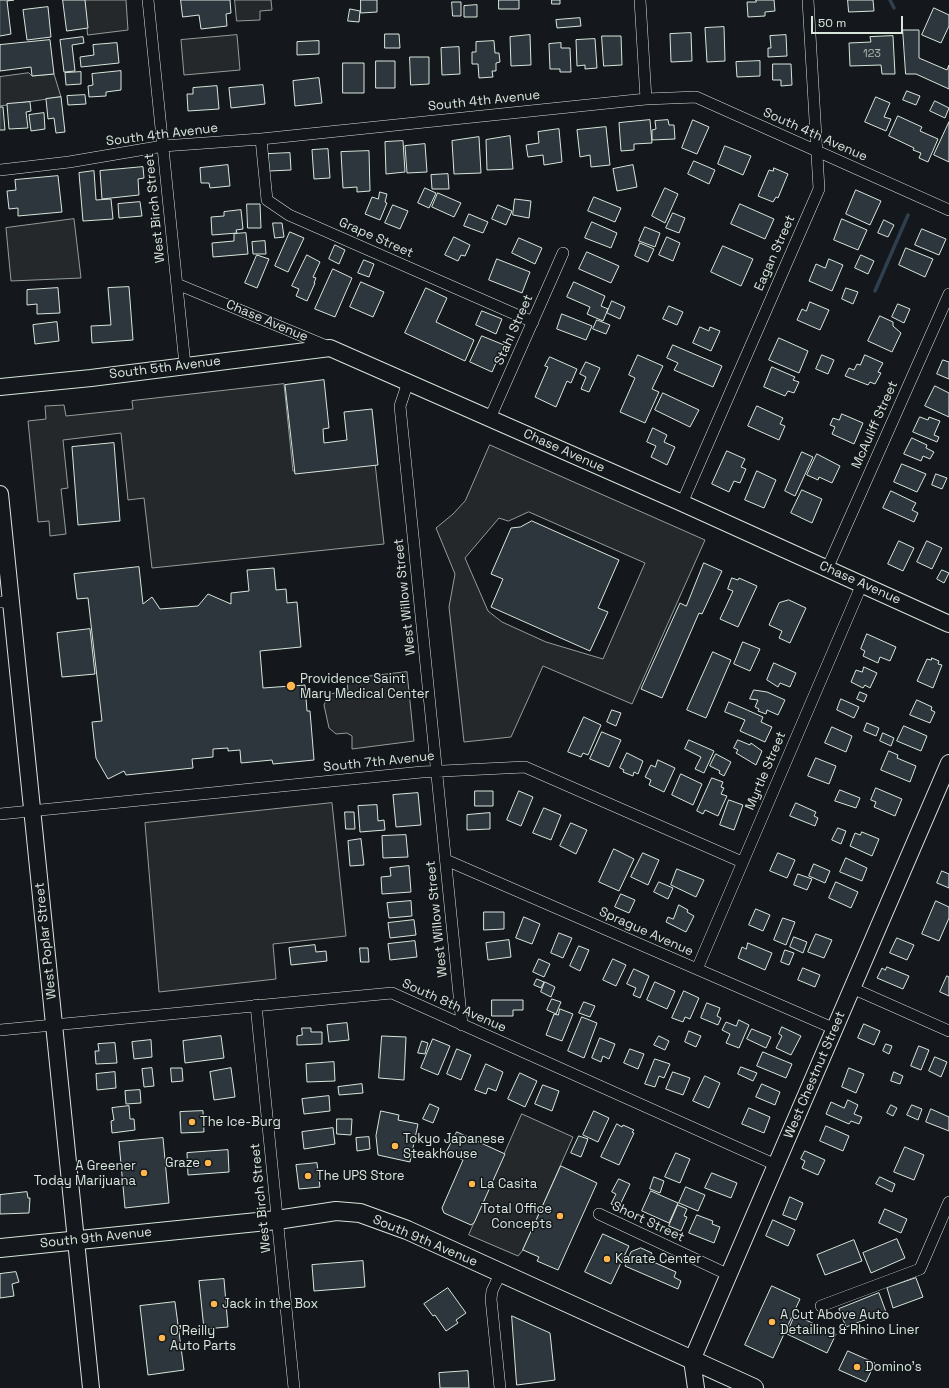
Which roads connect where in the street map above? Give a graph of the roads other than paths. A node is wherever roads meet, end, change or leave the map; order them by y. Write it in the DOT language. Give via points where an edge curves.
graph roads {
  1 [pos="148,0"];
  2 [pos="640,0"];
  3 [pos="808,0"];
  4 [pos="646,99"];
  5 [pos="261,139"];
  6 [pos="163,146"];
  7 [pos="817,151"];
  8 [pos="0,170"];
  9 [pos="949,210"];
  10 [pos="563,253"];
  11 [pos="177,284"];
  12 [pos="949,294"];
  13 [pos="533,322"];
  14 [pos="330,348"];
  15 [pos="185,365"];
  16 [pos="408,382"];
  17 [pos="0,387"];
  18 [pos="490,418"];
  19 [pos="0,494"];
  20 [pos="682,503"];
  21 [pos="827,568"];
  22 [pos="862,584"];
  23 [pos="5,602"];
  24 [pos="949,624"];
  25 [pos="949,763"];
  26 [pos="437,770"];
  27 [pos="32,811"];
  28 [pos="0,814"];
  29 [pos="446,860"];
  30 [pos="742,862"];
  31 [pos="697,969"];
  32 [pos="852,988"];
  33 [pos="256,1005"];
  34 [pos="54,1024"];
  35 [pos="462,1025"];
  36 [pos="835,1028"];
  37 [pos="0,1030"];
  38 [pos="949,1032"];
  39 [pos="776,1165"];
  40 [pos="949,1202"];
  41 [pos="599,1214"];
  42 [pos="277,1220"];
  43 [pos="76,1240"];
  44 [pos="0,1248"];
  45 [pos="500,1274"];
  46 [pos="729,1275"];
  47 [pos="821,1306"];
  48 [pos="692,1360"];
  49 [pos="743,1386"];
  50 [pos="91,1388"];
  51 [pos="294,1388"];
  52 [pos="500,1388"];
  53 [pos="696,1388"];
  1 -- 6 [label="street, West Birch Street"];
  2 -- 4 [label="street"];
  3 -- 7 [label="street, Eagan Street"];
  4 -- 5 [label="street, South 4th Avenue"];
  4 -- 7 [label="street, South 4th Avenue" via="696,97"];
  5 -- 6 [label="street, South 4th Avenue"];
  5 -- 13 [label="street, Grape Street" via="266,200 289,215"];
  6 -- 8 [label="street, South 4th Avenue" via="69,162"];
  6 -- 11 [label="street, West Birch Street"];
  7 -- 9 [label="street, South 4th Avenue"];
  7 -- 20 [label="street, Eagan Street" via="819,189"];
  10 -- 13 [label="street, Stahl Street"];
  11 -- 14 [label="street, Chase Avenue"];
  11 -- 15 [label="street, West Birch Street"];
  12 -- 21 [label="street, McAuliff Street"];
  13 -- 18 [label="street, Stahl Street"];
  14 -- 15 [label="main road, South 5th Avenue"];
  14 -- 16 [label="main road, Chase Avenue"];
  15 -- 17 [label="main road, South 5th Avenue"];
  16 -- 18 [label="main road, Chase Avenue"];
  16 -- 26 [label="street, West Willow Street" via="400,406"];
  18 -- 20 [label="main road, Chase Avenue"];
  19 -- 23 [label="main road, West Poplar Street"];
  20 -- 21 [label="main road, Chase Avenue"];
  21 -- 22 [label="main road, Chase Avenue"];
  22 -- 24 [label="main road, Chase Avenue"];
  22 -- 30 [label="street, Myrtle Street"];
  23 -- 27 [label="main road, West Poplar Street"];
  25 -- 32 [label="main road, West Chestnut Street"];
  26 -- 27 [label="street, South 7th Avenue"];
  26 -- 29 [label="street, West Willow Street"];
  26 -- 30 [label="street, South 7th Avenue" via="525,767"];
  27 -- 28 [label="street, South 7th Avenue"];
  27 -- 34 [label="main road, West Poplar Street"];
  29 -- 31 [label="street, Sprague Avenue"];
  29 -- 35 [label="street, West Willow Street"];
  30 -- 31 [label="street, Myrtle Street"];
  31 -- 36 [label="street, Sprague Avenue"];
  32 -- 36 [label="main road, West Chestnut Street"];
  32 -- 38 [label="street"];
  33 -- 34 [label="street, South 8th Avenue"];
  33 -- 35 [label="street, South 8th Avenue" via="392,993"];
  33 -- 42 [label="street, West Birch Street"];
  34 -- 37 [label="street, South 8th Avenue"];
  34 -- 43 [label="main road, West Poplar Street"];
  35 -- 39 [label="street, South 8th Avenue"];
  36 -- 39 [label="main road, West Chestnut Street"];
  39 -- 46 [label="main road, West Chestnut Street"];
  40 -- 47 [label="street" via="920,1269"];
  41 -- 46 [label="street, Short Street"];
  42 -- 43 [label="main road, South 9th Avenue"];
  42 -- 45 [label="main road, South 9th Avenue" via="336,1211 360,1213 407,1230"];
  42 -- 51 [label="street, West Birch Street"];
  43 -- 44 [label="main road, South 9th Avenue"];
  43 -- 50 [label="main road, West Poplar Street"];
  45 -- 48 [label="main road, South 9th Avenue"];
  45 -- 52 [label="street" via="491,1299"];
  46 -- 48 [label="main road, West Chestnut Street"];
  48 -- 49 [label="main road, South 9th Avenue"];
  48 -- 53 [label="main road"];
}
